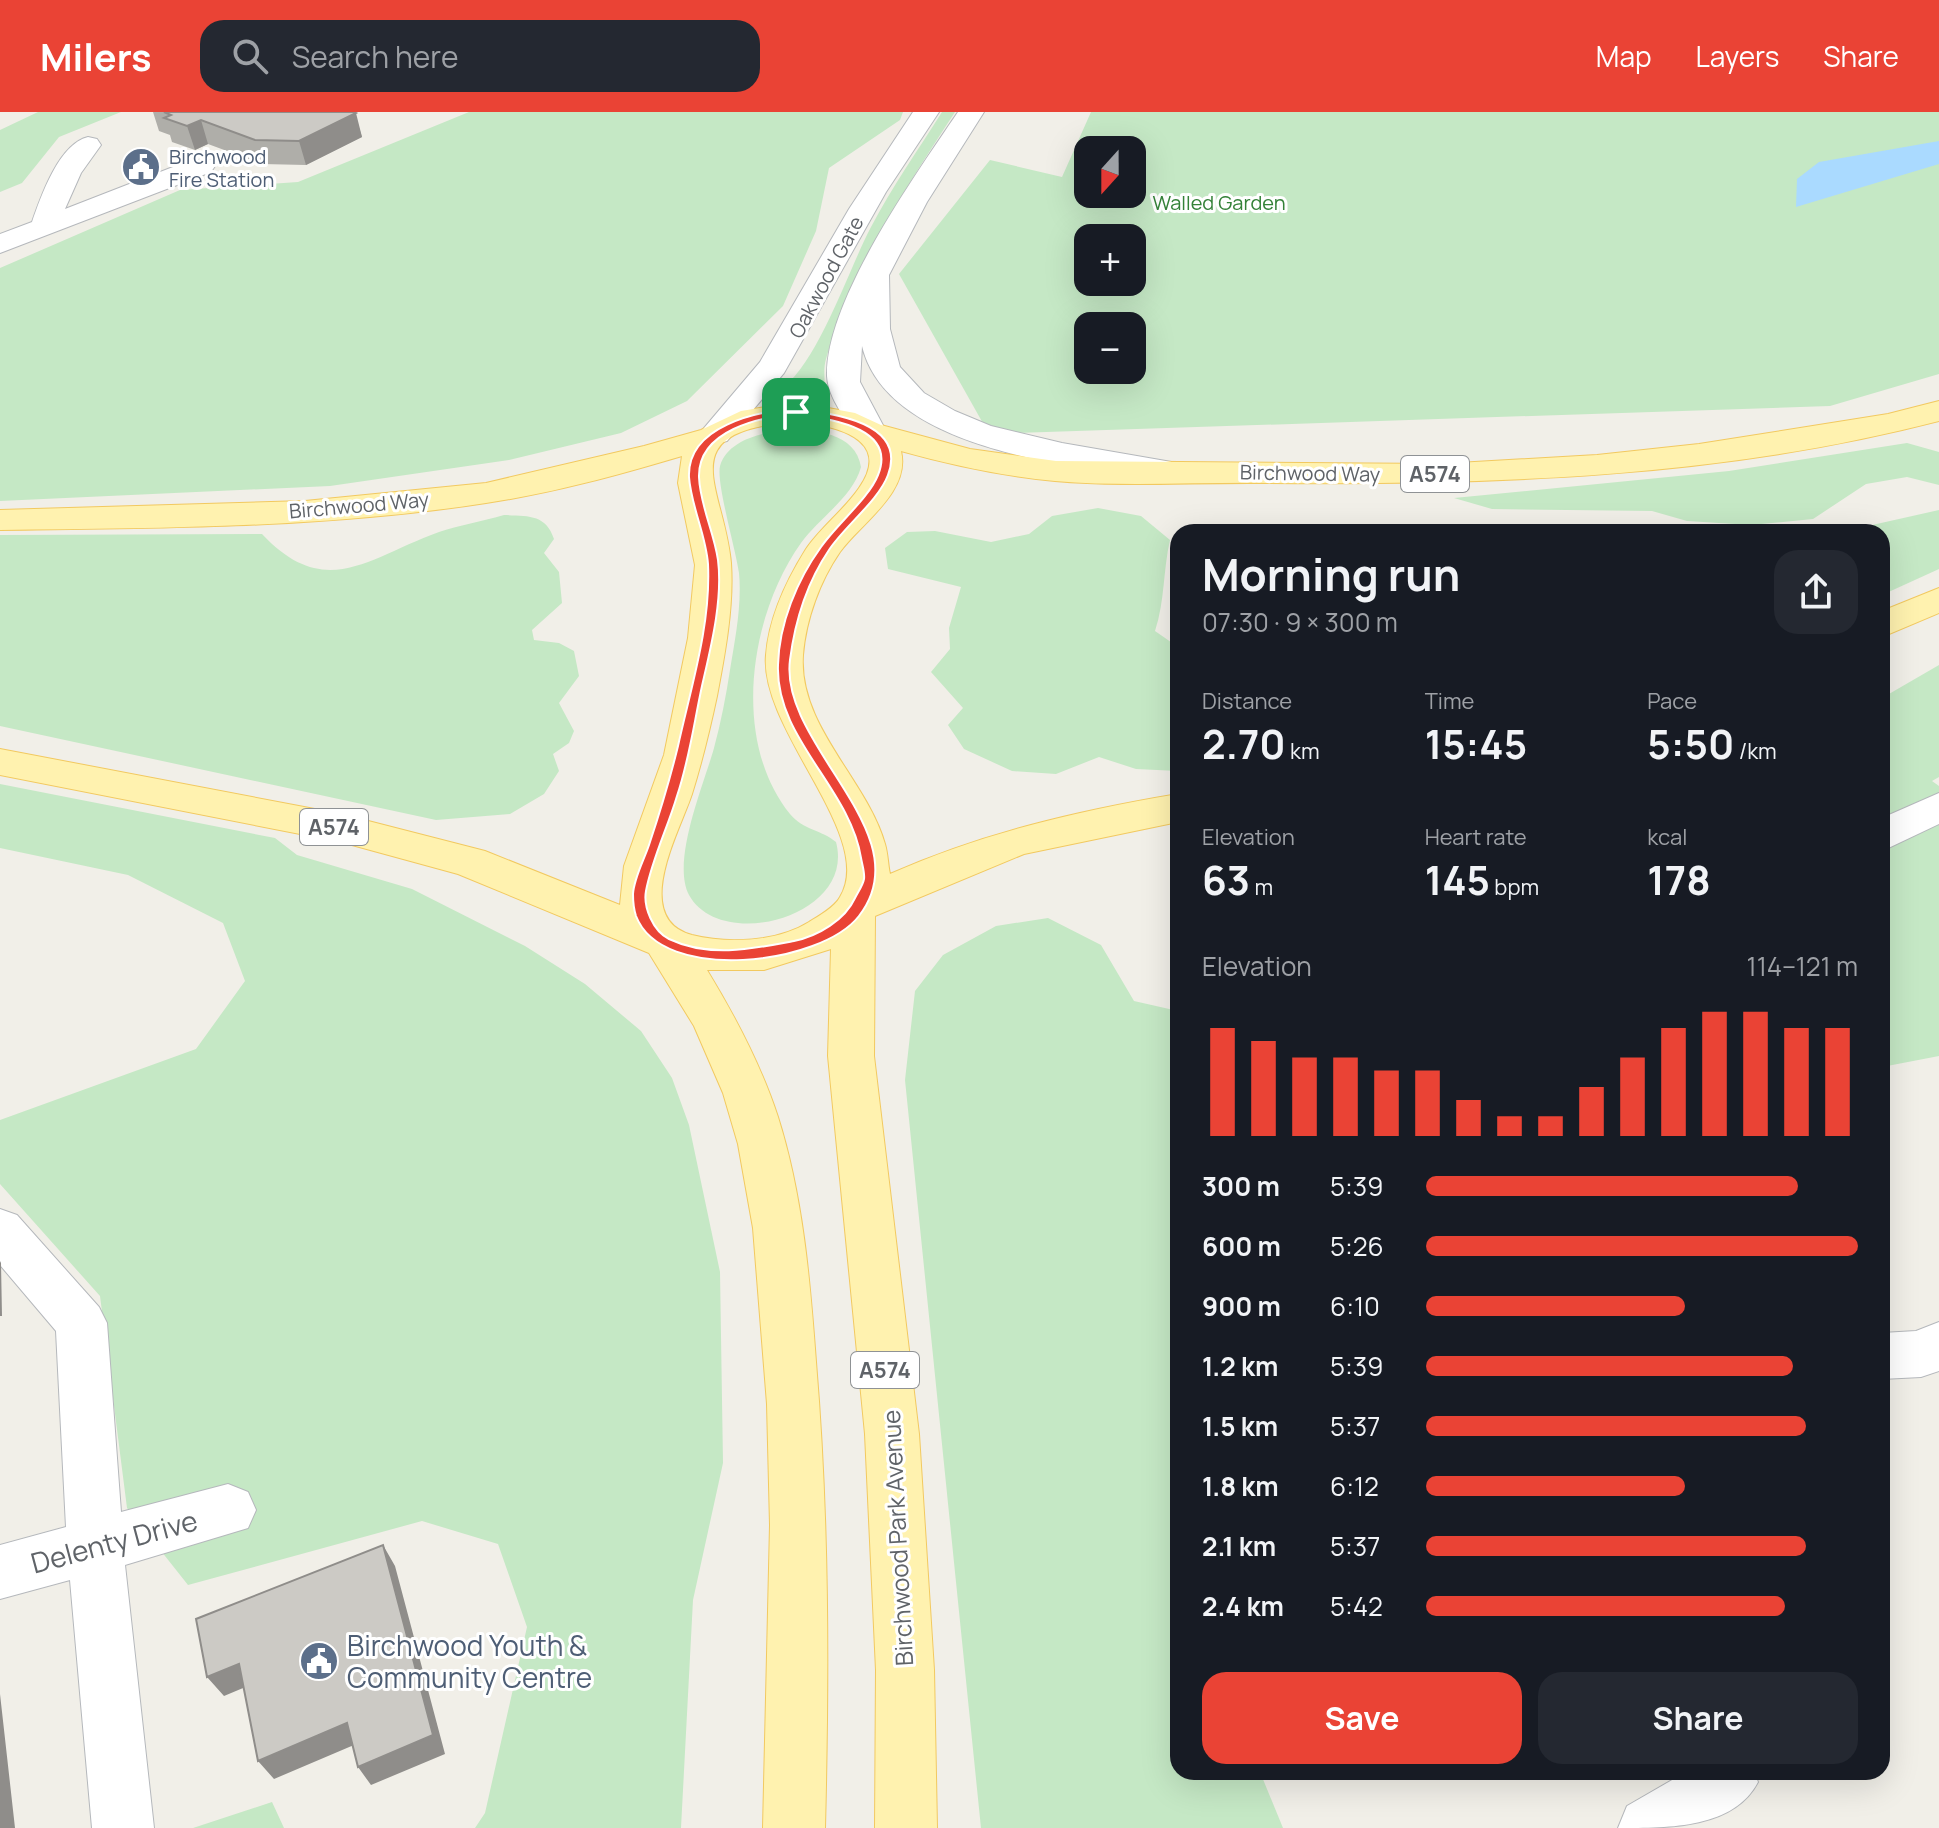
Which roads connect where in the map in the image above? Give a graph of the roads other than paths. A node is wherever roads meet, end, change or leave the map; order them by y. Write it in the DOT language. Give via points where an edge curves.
graph roads {
  1 [pos="926,112"];
  2 [pos="971,112"];
  3 [pos="88,145"];
  4 [pos="201,166"];
  5 [pos="45,226"];
  6 [pos="0,244"];
  7 [pos="875,277"];
  8 [pos="1939,411"];
  9 [pos="871,431"];
  10 [pos="713,436"];
  11 [pos="1171,471"];
  12 [pos="0,520"];
  13 [pos="1939,599"];
  14 [pos="1890,621"];
  15 [pos="0,762"];
  16 [pos="1939,807"];
  17 [pos="1170,809"];
  18 [pos="1890,832"];
  19 [pos="858,909"];
  20 [pos="661,940"];
  21 [pos="0,1230"];
  22 [pos="1939,1345"];
  23 [pos="1890,1356"];
  24 [pos="228,1510"];
  25 [pos="95,1544"];
  26 [pos="0,1572"];
  27 [pos="1728,1782"];
  28 [pos="1659,1826"];
  29 [pos="123,1828"];
  30 [pos="794,1828"];
  31 [pos="906,1828"];
  1 -- 10 [label="street, Oakwood Gate" via="852,227 788,349 752,399"];
  2 -- 7 [label="street, Oakwood Gate" via="898,228"];
  3 -- 5 [label="street" via="55,194"];
  4 -- 5 [label="street"];
  5 -- 6 [label="street"];
  7 -- 9 [label="street, Oakwood Gate" via="845,347 843,377"];
  7 -- 11 [label="street" via="873,312 883,364 909,397 931,412 984,435"];
  8 -- 11 [label="main road, Birchwood Way / A574" via="1756,445 1597,465 1440,474"];
  9 -- 10 [label="main road, A574" via="845,419 796,412 768,414"];
  9 -- 11 [label="main road, Birchwood Way / A574" via="968,459 1014,466"];
  9 -- 19 [label="main road, A574" via="886,460 883,477 810,572 797,599 783,664 795,719 865,843 871,878"];
  10 -- 12 [label="main road, Birchwood Way / A574" via="552,480 387,504 194,517"];
  10 -- 20 [label="main road" via="696,461 694,478 713,563 707,639 673,791 639,893 642,915"];
  13 -- 14 [label="main road"];
  15 -- 20 [label="main road, A574" via="370,835 470,862"];
  16 -- 18 [label="street"];
  17 -- 19 [label="main road, A574" via="1010,844 940,869"];
  19 -- 20 [label="main road, A574" via="814,939 772,953 703,953"];
  19 -- 31 [label="main road, Birchwood Park Avenue / A574" via="851,1056 892,1434 905,1670"];
  20 -- 30 [label="main road" via="698,990 731,1054 754,1116 778,1216 798,1451 801,1685"];
  21 -- 25 [label="street" via="81,1323"];
  22 -- 23 [label="street" via="1921,1354"];
  24 -- 25 [label="street, Delenty Drive"];
  25 -- 26 [label="street, Delenty Drive"];
  25 -- 29 [label="street"];
  27 -- 28 [label="street"];
}
